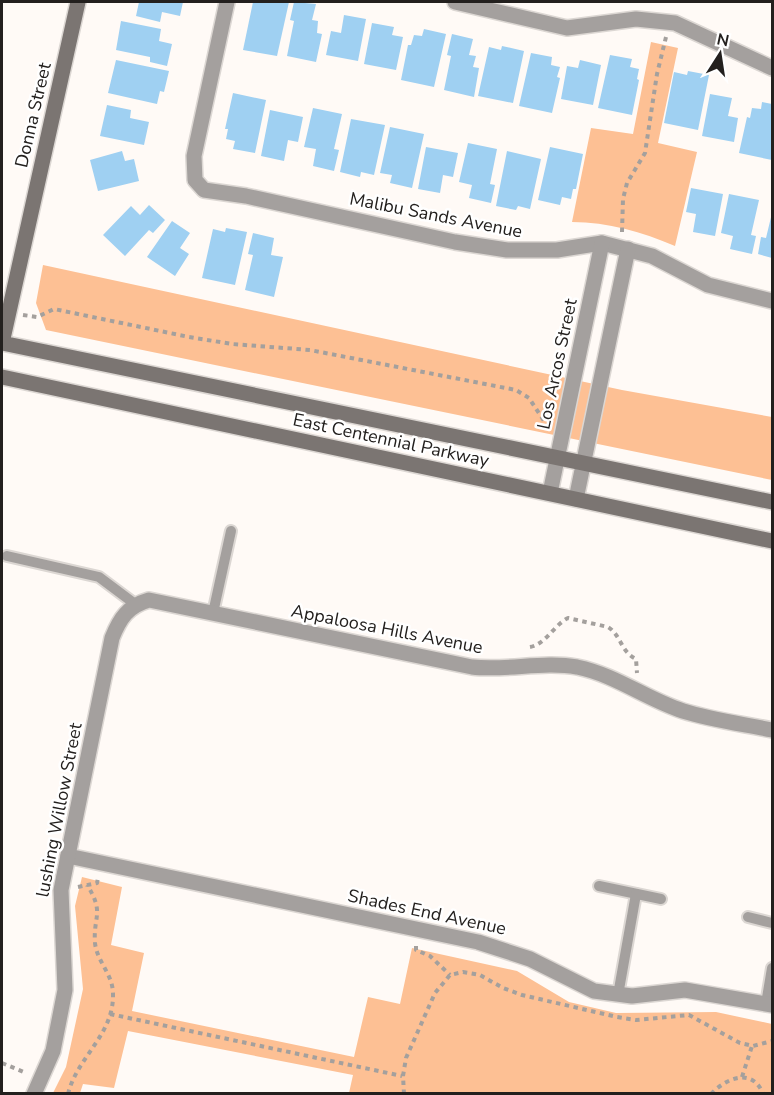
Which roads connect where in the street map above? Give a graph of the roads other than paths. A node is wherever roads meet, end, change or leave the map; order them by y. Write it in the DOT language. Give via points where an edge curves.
graph roads {
  1 [pos="78,2"];
  2 [pos="227,2"];
  3 [pos="455,2"];
  4 [pos="772,68"];
  5 [pos="602,243"];
  6 [pos="624,248"];
  7 [pos="772,301"];
  8 [pos="2,343"];
  9 [pos="2,377"];
  10 [pos="557,457"];
  11 [pos="583,462"];
  12 [pos="550,493"];
  13 [pos="576,499"];
  14 [pos="772,502"];
  15 [pos="231,531"];
  16 [pos="772,541"];
  17 [pos="7,556"];
  18 [pos="133,606"];
  19 [pos="213,613"];
  20 [pos="772,730"];
  21 [pos="68,856"];
  22 [pos="599,886"];
  23 [pos="636,894"];
  24 [pos="661,898"];
  25 [pos="748,916"];
  26 [pos="772,923"];
  27 [pos="772,968"];
  28 [pos="618,995"];
  29 [pos="769,1005"];
  30 [pos="34,1094"];
  1 -- 8 [label="main road, Donna Street"];
  2 -- 5 [label="street, Malibu Sands Avenue" via="194,156 195,180 204,190 486,247 531,252"];
  3 -- 4 [label="street" via="567,28 636,19 670,23 696,31"];
  5 -- 6 [label="street, Malibu Sands Avenue"];
  5 -- 10 [label="street, Los Arcos Street"];
  6 -- 7 [label="street, Malibu Sands Avenue" via="652,256 708,285"];
  6 -- 11 [label="street"];
  8 -- 10 [label="main road, East Centennial Parkway"];
  9 -- 12 [label="main road, East Centennial Parkway"];
  10 -- 11 [label="main road, East Centennial Parkway"];
  10 -- 12 [label="street, Los Arcos Street"];
  11 -- 13 [label="street"];
  11 -- 14 [label="main road, East Centennial Parkway"];
  12 -- 13 [label="main road, East Centennial Parkway"];
  13 -- 16 [label="main road, East Centennial Parkway"];
  15 -- 19 [label="lane"];
  17 -- 18 [label="lane" via="99,578"];
  18 -- 19 [label="street, Appaloosa Hills Avenue" via="149,600"];
  18 -- 21 [label="street, lushing Willow Street" via="119,620 112,638"];
  19 -- 20 [label="street, Appaloosa Hills Avenue" via="472,667 576,667 599,672 683,711"];
  21 -- 28 [label="street, Shades End Avenue" via="508,950 576,984"];
  21 -- 30 [label="street, lushing Willow Street" via="59,907 65,990 53,1051"];
  22 -- 23 [label="lane"];
  23 -- 24 [label="lane"];
  23 -- 28 [label="lane"];
  25 -- 26 [label="lane"];
  27 -- 29 [label="lane"];
  28 -- 29 [label="street, Shades End Avenue" via="685,990"];
}
